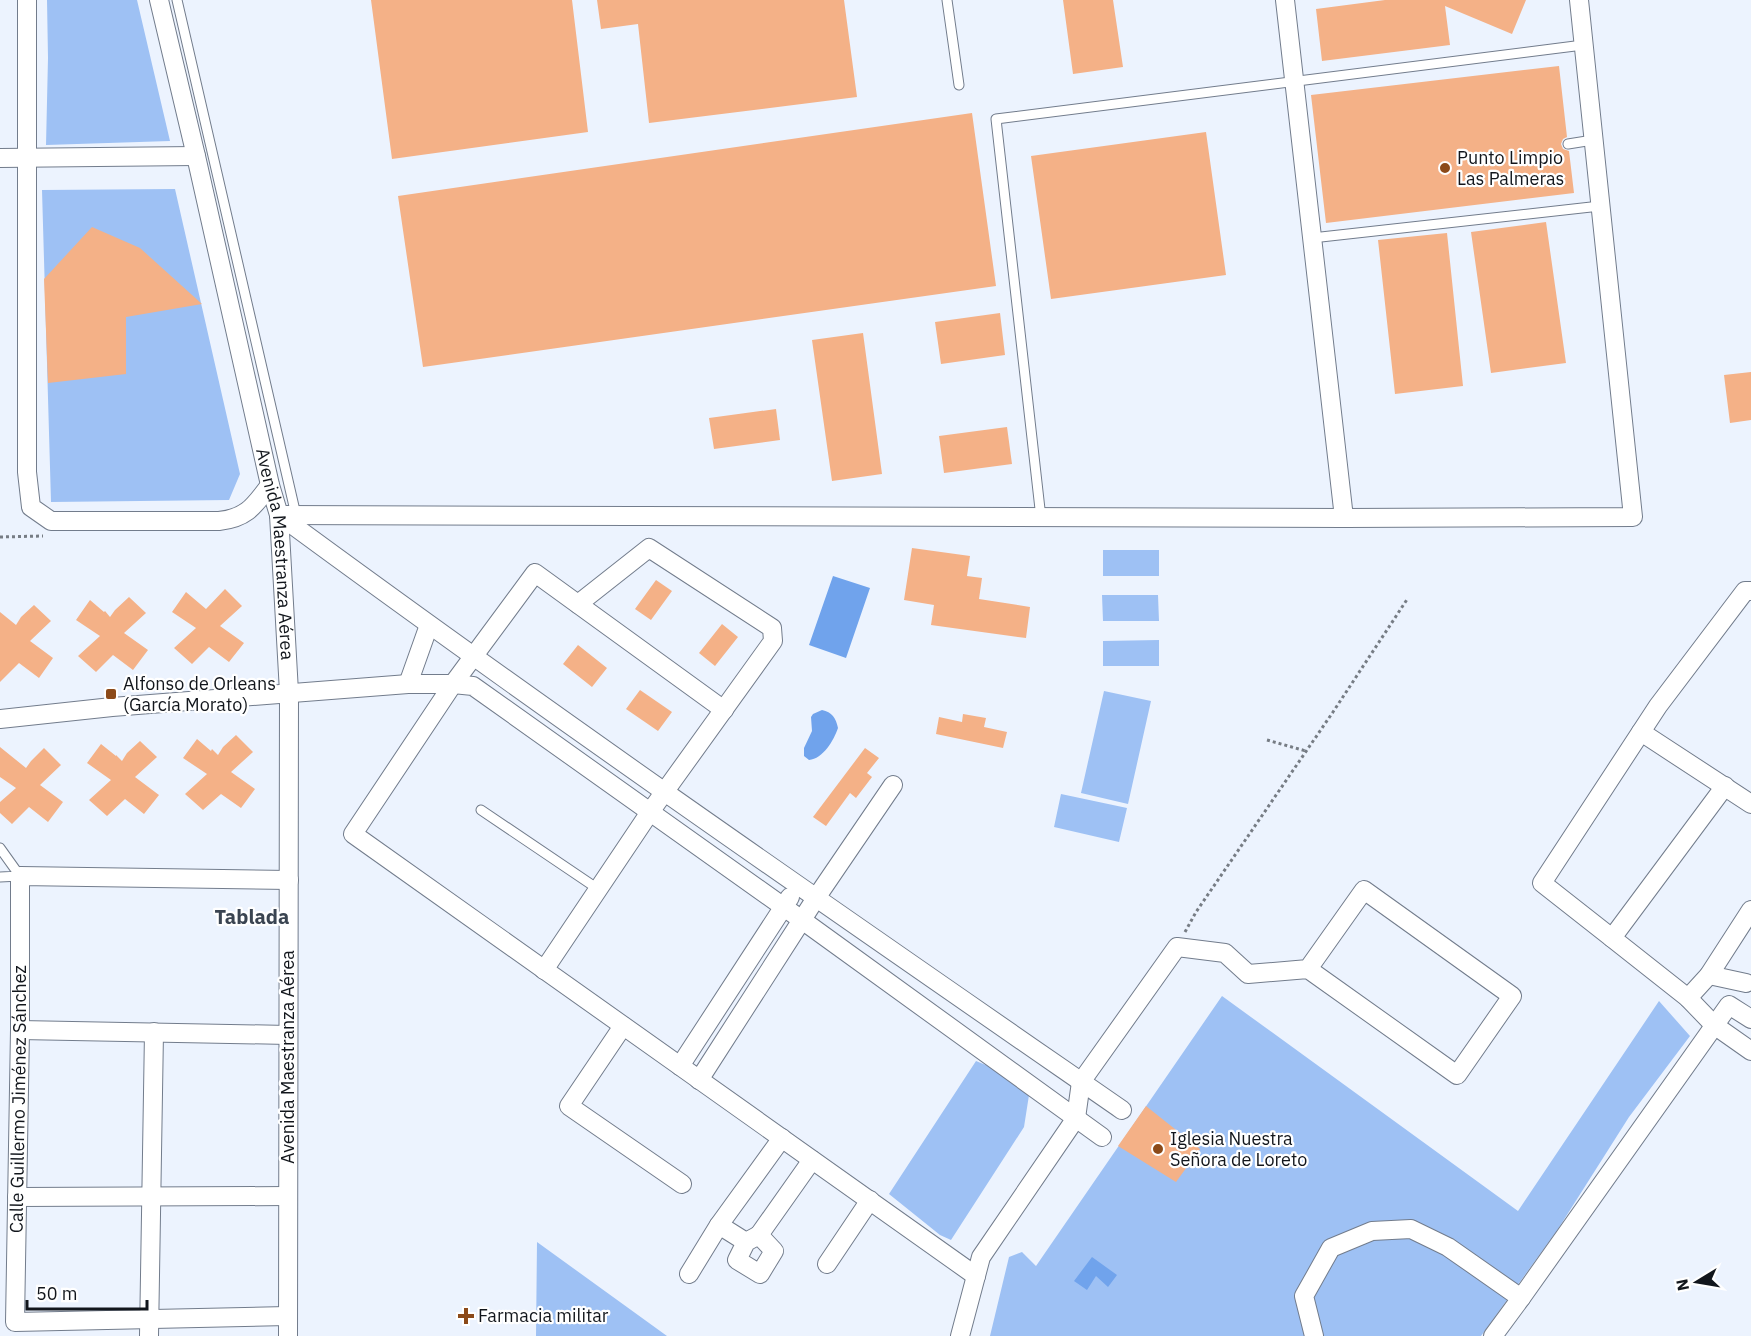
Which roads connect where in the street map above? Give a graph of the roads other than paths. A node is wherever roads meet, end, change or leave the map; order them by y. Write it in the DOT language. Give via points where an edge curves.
graph roads {
  1 [pos="27,0"];
  2 [pos="159,0"];
  3 [pos="177,0"];
  4 [pos="947,0"];
  5 [pos="1285,0"];
  6 [pos="1579,0"];
  7 [pos="1583,45"];
  8 [pos="1294,82"];
  9 [pos="959,85"];
  10 [pos="1593,140"];
  11 [pos="1568,144"];
  12 [pos="196,156"];
  13 [pos="0,158"];
  14 [pos="26,158"];
  15 [pos="1600,206"];
  16 [pos="1312,238"];
  17 [pos="270,485"];
  18 [pos="287,515"];
  19 [pos="1041,518"];
  20 [pos="1344,518"];
  21 [pos="1751,591"];
  22 [pos="578,604"];
  23 [pos="429,625"];
  24 [pos="473,657"];
  25 [pos="408,684"];
  26 [pos="453,684"];
  27 [pos="289,692"];
  28 [pos="724,710"];
  29 [pos="0,719"];
  30 [pos="1641,732"];
  31 [pos="893,785"];
  32 [pos="1725,786"];
  33 [pos="665,792"];
  34 [pos="1751,804"];
  35 [pos="481,810"];
  36 [pos="650,812"];
  37 [pos="0,848"];
  38 [pos="20,876"];
  39 [pos="0,877"];
  40 [pos="289,880"];
  41 [pos="797,885"];
  42 [pos="598,889"];
  43 [pos="816,898"];
  44 [pos="784,908"];
  45 [pos="1751,910"];
  46 [pos="802,920"];
  47 [pos="1612,938"];
  48 [pos="1308,969"];
  49 [pos="544,970"];
  50 [pos="1709,975"];
  51 [pos="1748,985"];
  52 [pos="1688,998"];
  53 [pos="1729,1005"];
  54 [pos="1751,1019"];
  55 [pos="1713,1025"];
  56 [pos="623,1026"];
  57 [pos="20,1030"];
  58 [pos="154,1032"];
  59 [pos="288,1035"];
  60 [pos="1751,1051"];
  61 [pos="680,1066"];
  62 [pos="699,1080"];
  63 [pos="1082,1082"];
  64 [pos="1122,1110"];
  65 [pos="1076,1118"];
  66 [pos="1102,1137"];
  67 [pos="782,1138"];
  68 [pos="812,1160"];
  69 [pos="682,1184"];
  70 [pos="288,1196"];
  71 [pos="17,1197"];
  72 [pos="151,1197"];
  73 [pos="870,1200"];
  74 [pos="719,1225"];
  75 [pos="827,1264"];
  76 [pos="689,1274"];
  77 [pos="976,1276"];
  78 [pos="1521,1298"];
  79 [pos="287,1316"];
  80 [pos="149,1328"];
  81 [pos="288,1336"];
  82 [pos="960,1336"];
  83 [pos="1314,1336"];
  84 [pos="1493,1336"];
  1 -- 14 [label="street"];
  2 -- 12 [label="street, Avenida Maestranza Aérea"];
  3 -- 18 [label="lane"];
  4 -- 9 [label="lane"];
  5 -- 8 [label="street"];
  6 -- 7 [label="street"];
  7 -- 8 [label="lane"];
  7 -- 10 [label="street"];
  8 -- 16 [label="street"];
  8 -- 19 [label="lane" via="996,119"];
  10 -- 11 [label="lane"];
  10 -- 15 [label="street"];
  12 -- 14 [label="street"];
  12 -- 17 [label="street, Avenida Maestranza Aérea"];
  13 -- 14 [label="street"];
  14 -- 17 [label="street" via="27,472 31,507 51,521 219,521 235,519 254,507"];
  15 -- 16 [label="lane"];
  15 -- 20 [label="street" via="1633,517"];
  16 -- 20 [label="street"];
  17 -- 18 [label="street, Avenida Maestranza Aérea"];
  18 -- 19 [label="street"];
  18 -- 23 [label="street"];
  18 -- 27 [label="street, Avenida Maestranza Aérea"];
  19 -- 20 [label="street"];
  21 -- 30 [label="street" via="1745,591"];
  22 -- 24 [label="street" via="535,573"];
  22 -- 28 [label="street"];
  22 -- 28 [label="street" via="649,548 772,628 773,641"];
  23 -- 24 [label="street"];
  23 -- 25 [label="street"];
  24 -- 26 [label="street"];
  24 -- 33 [label="street"];
  25 -- 26 [label="street"];
  25 -- 27 [label="street"];
  26 -- 36 [label="street" via="473,686"];
  26 -- 49 [label="street" via="353,834"];
  27 -- 29 [label="street"];
  27 -- 40 [label="street, Avenida Maestranza Aérea"];
  28 -- 33 [label="street"];
  30 -- 32 [label="street"];
  30 -- 47 [label="street" via="1542,883"];
  31 -- 43 [label="street"];
  32 -- 34 [label="street"];
  32 -- 47 [label="street"];
  33 -- 36 [label="street"];
  33 -- 41 [label="street"];
  35 -- 42 [label="lane"];
  36 -- 42 [label="street"];
  36 -- 44 [label="street"];
  37 -- 38 [label="lane"];
  38 -- 39 [label="lane"];
  38 -- 40 [label="street"];
  38 -- 57 [label="street, Calle Guillermo Jiménez Sánchez"];
  40 -- 59 [label="street, Avenida Maestranza Aérea"];
  41 -- 43 [label="street"];
  41 -- 44 [label="street"];
  42 -- 49 [label="street"];
  43 -- 46 [label="street"];
  43 -- 63 [label="street"];
  44 -- 46 [label="street"];
  44 -- 61 [label="street"];
  45 -- 50 [label="street"];
  46 -- 62 [label="street"];
  46 -- 65 [label="street"];
  47 -- 52 [label="street"];
  48 -- 48 [label="street" via="1457,1075 1512,996 1364,890"];
  48 -- 63 [label="street" via="1248,974 1225,953 1177,947"];
  49 -- 56 [label="street"];
  50 -- 51 [label="street"];
  50 -- 52 [label="street"];
  51 -- 53 [label="street"];
  52 -- 55 [label="street"];
  53 -- 54 [label="street"];
  53 -- 55 [label="street"];
  55 -- 60 [label="street"];
  55 -- 78 [label="street"];
  56 -- 61 [label="street"];
  56 -- 69 [label="street" via="569,1106"];
  57 -- 58 [label="street"];
  57 -- 71 [label="street, Calle Guillermo Jiménez Sánchez"];
  58 -- 59 [label="street"];
  58 -- 72 [label="street"];
  59 -- 70 [label="street, Avenida Maestranza Aérea"];
  61 -- 62 [label="street"];
  62 -- 67 [label="street"];
  63 -- 64 [label="street"];
  63 -- 65 [label="street"];
  65 -- 66 [label="street"];
  65 -- 77 [label="street" via="981,1257"];
  67 -- 68 [label="street"];
  67 -- 74 [label="street"];
  68 -- 73 [label="street"];
  68 -- 74 [label="street" via="752,1238"];
  70 -- 72 [label="street"];
  70 -- 79 [label="street, Avenida Maestranza Aérea"];
  71 -- 72 [label="street"];
  71 -- 80 [label="street, Calle Guillermo Jiménez Sánchez" via="15,1322"];
  72 -- 80 [label="street"];
  73 -- 75 [label="street"];
  73 -- 77 [label="street"];
  74 -- 76 [label="street"];
  77 -- 82 [label="street"];
  78 -- 83 [label="street" via="1448,1247 1411,1228 1372,1231 1331,1248 1314,1277 1304,1296"];
  78 -- 84 [label="street"];
  79 -- 80 [label="street"];
  79 -- 81 [label="street, Avenida Maestranza Aérea"];
}
